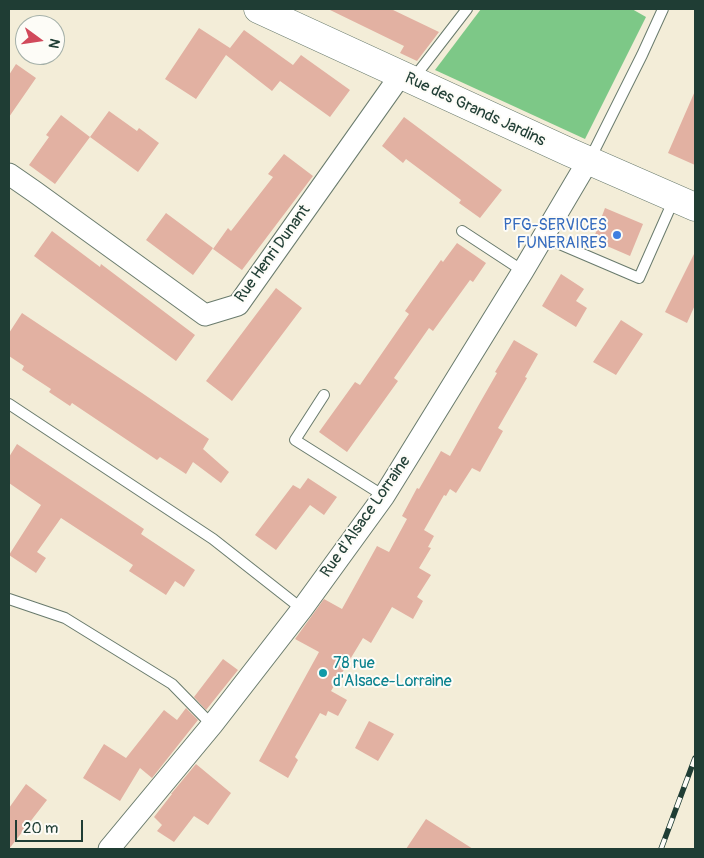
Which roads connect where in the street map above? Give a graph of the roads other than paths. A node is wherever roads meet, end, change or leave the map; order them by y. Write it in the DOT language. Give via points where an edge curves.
graph roads {
  1 [pos="258,9"];
  2 [pos="468,9"];
  3 [pos="663,9"];
  4 [pos="406,78"];
  5 [pos="588,161"];
  6 [pos="9,174"];
  7 [pos="685,202"];
  8 [pos="462,231"];
  9 [pos="543,237"];
  10 [pos="523,271"];
  11 [pos="324,395"];
  12 [pos="9,404"];
  13 [pos="384,496"];
  14 [pos="9,599"];
  15 [pos="302,609"];
  16 [pos="212,725"];
  17 [pos="110,849"];
  1 -- 4 [label="main road, Rue des Grands Jardins"];
  2 -- 4 [label="lane"];
  3 -- 5 [label="lane"];
  4 -- 5 [label="main road, Rue des Grands Jardins"];
  4 -- 6 [label="street, Rue Henri Dunant" via="238,305 205,315"];
  5 -- 7 [label="main road, Rue des Grands Jardins"];
  5 -- 9 [label="street, Rue d'Alsace Lorraine"];
  7 -- 9 [label="lane" via="638,278"];
  8 -- 10 [label="lane"];
  9 -- 10 [label="street, Rue d'Alsace Lorraine"];
  10 -- 13 [label="street, Rue d'Alsace Lorraine"];
  11 -- 13 [label="lane" via="295,440"];
  12 -- 15 [label="lane" via="213,539"];
  13 -- 15 [label="street, Rue d'Alsace Lorraine"];
  14 -- 16 [label="lane" via="65,618 172,684"];
  15 -- 16 [label="street, Rue d'Alsace Lorraine"];
  16 -- 17 [label="street, Rue d'Alsace Lorraine"];
}
